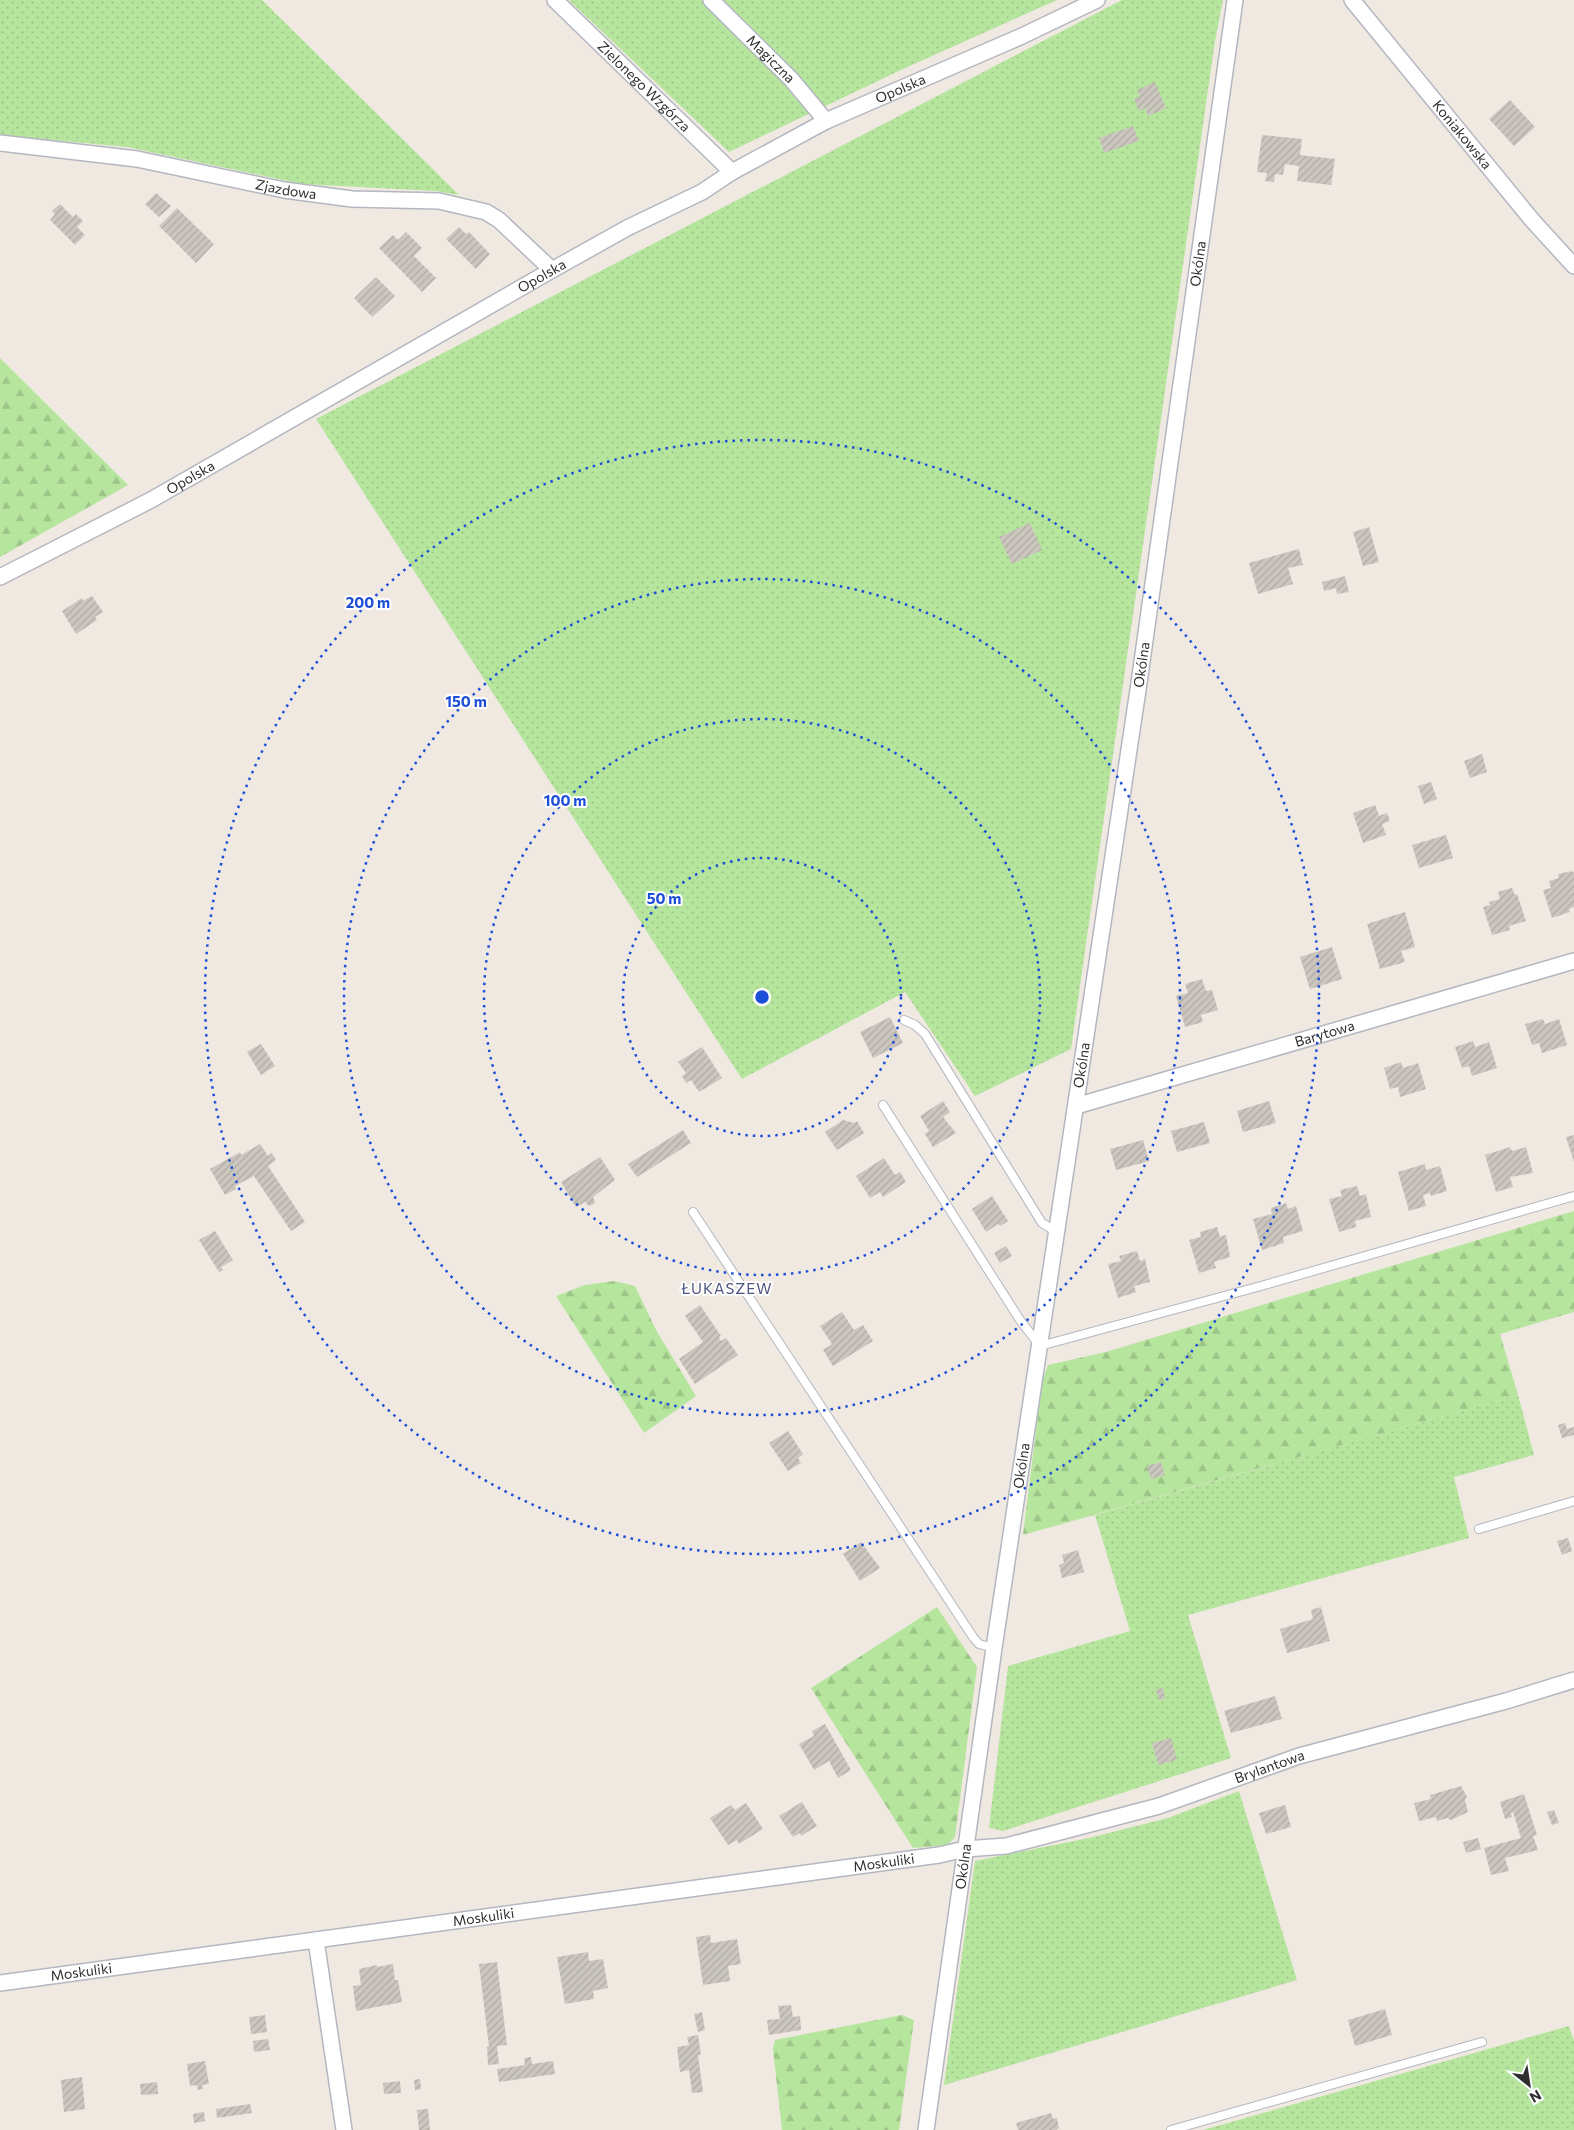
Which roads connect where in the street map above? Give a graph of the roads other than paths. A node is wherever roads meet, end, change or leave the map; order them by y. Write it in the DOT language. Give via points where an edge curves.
graph roads {
  1 [pos="555,0"];
  2 [pos="710,0"];
  3 [pos="1098,0"];
  4 [pos="1235,0"];
  5 [pos="1352,0"];
  6 [pos="826,121"];
  7 [pos="0,143"];
  8 [pos="732,172"];
  9 [pos="1574,266"];
  10 [pos="552,270"];
  11 [pos="0,577"];
  12 [pos="1574,961"];
  13 [pos="904,1020"];
  14 [pos="883,1105"];
  15 [pos="1076,1106"];
  16 [pos="1574,1196"];
  17 [pos="693,1212"];
  18 [pos="1057,1232"];
  19 [pos="1040,1346"];
  20 [pos="1574,1502"];
  21 [pos="1479,1529"];
  22 [pos="994,1648"];
  23 [pos="1574,1680"];
  24 [pos="966,1849"];
  25 [pos="316,1940"];
  26 [pos="0,1983"];
  27 [pos="1482,2042"];
  28 [pos="344,2130"];
  29 [pos="926,2130"];
  30 [pos="1171,2130"];
  1 -- 8 [label="street, Zielonego Wzgórza"];
  2 -- 6 [label="street, Magiczna" via="791,79"];
  3 -- 6 [label="street, Opolska"];
  4 -- 15 [label="street, Okólna"];
  5 -- 9 [label="street, Koniakowska" via="1532,220"];
  6 -- 8 [label="street, Opolska"];
  7 -- 10 [label="street, Zjazdowa" via="137,159 284,190 352,199 439,201 486,212 499,220"];
  8 -- 10 [label="street, Opolska" via="702,192"];
  10 -- 11 [label="street, Opolska" via="151,500"];
  12 -- 15 [label="street, Barytowa"];
  13 -- 18 [label="lane" via="915,1024 924,1034 1042,1222"];
  14 -- 19 [label="lane" via="1020,1320"];
  15 -- 18 [label="street, Okólna"];
  16 -- 19 [label="lane"];
  17 -- 22 [label="lane" via="973,1637 979,1644"];
  18 -- 19 [label="street, Okólna"];
  19 -- 22 [label="street, Okólna"];
  20 -- 21 [label="lane"];
  22 -- 24 [label="street, Okólna"];
  23 -- 24 [label="street, Brylantowa" via="1299,1756 1159,1806 1006,1846"];
  24 -- 25 [label="street, Moskuliki"];
  24 -- 29 [label="street, Okólna"];
  25 -- 26 [label="street, Moskuliki"];
  25 -- 28 [label="street"];
  27 -- 30 [label="lane"];
}
